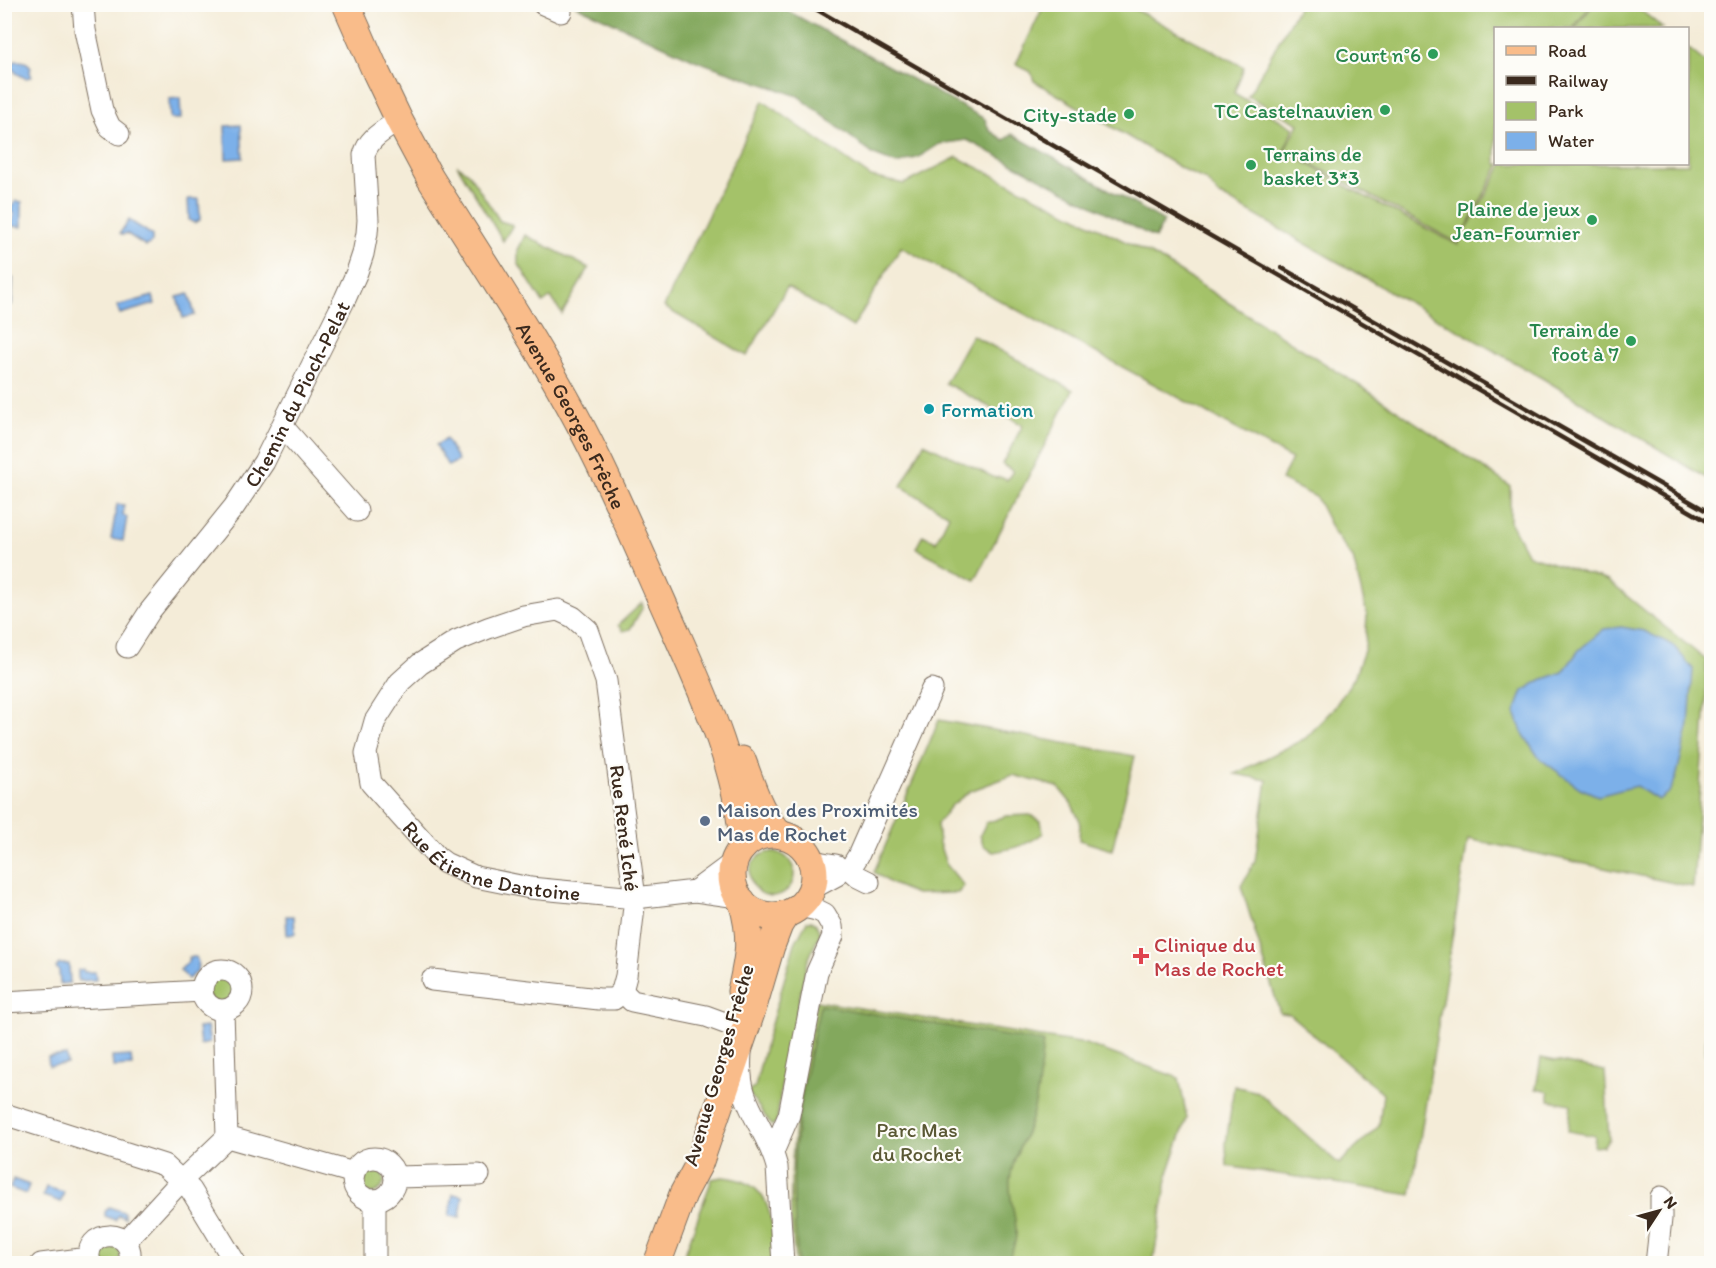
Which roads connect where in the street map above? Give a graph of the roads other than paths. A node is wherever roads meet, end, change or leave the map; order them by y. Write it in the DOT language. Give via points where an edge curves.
graph roads {
  1 [pos="83,4"];
  2 [pos="346,4"];
  3 [pos="362,4"];
  4 [pos="399,120"];
  5 [pos="119,135"];
  6 [pos="283,427"];
  7 [pos="357,511"];
  8 [pos="127,647"];
  9 [pos="932,689"];
  10 [pos="371,783"];
  11 [pos="781,835"];
  12 [pos="739,854"];
  13 [pos="811,861"];
  14 [pos="845,869"];
  15 [pos="869,882"];
  16 [pos="696,891"];
  17 [pos="635,898"];
  18 [pos="740,899"];
  19 [pos="799,903"];
  20 [pos="432,980"];
  21 [pos="624,983"];
  22 [pos="202,992"];
  23 [pos="4,1002"];
  24 [pos="223,1011"];
  25 [pos="737,1033"];
  26 [pos="4,1113"];
  27 [pos="227,1137"];
  28 [pos="773,1152"];
  29 [pos="354,1173"];
  30 [pos="479,1175"];
  31 [pos="395,1177"];
  32 [pos="181,1181"];
  33 [pos="1661,1197"];
  34 [pos="375,1200"];
  35 [pos="125,1242"];
  36 [pos="90,1261"];
  37 [pos="41,1263"];
  38 [pos="129,1263"];
  39 [pos="237,1263"];
  40 [pos="375,1263"];
  41 [pos="657,1263"];
  42 [pos="783,1263"];
  43 [pos="1656,1263"];
  1 -- 5 [label="street" via="102,110"];
  2 -- 4 [label="main road, Avenue Georges Frêche"];
  3 -- 11 [label="main road, Avenue Georges Frêche" via="383,68 399,101 583,407 689,633 759,804"];
  4 -- 6 [label="street, Chemin du Pioch-Pelat" via="366,147 368,220 363,254"];
  4 -- 12 [label="main road, Avenue Georges Frêche" via="430,178 570,407 660,595 717,729 740,810"];
  6 -- 7 [label="street"];
  6 -- 8 [label="street, Chemin du Pioch-Pelat" via="243,494 150,611"];
  9 -- 14 [label="street" via="858,856"];
  10 -- 17 [label="street, Rue Étienne Dantoine" via="430,851 445,863 476,877 530,888"];
  10 -- 17 [label="street, Rue René Iché" via="366,753 375,721 400,682 456,641 523,616 558,610 588,630 606,681"];
  11 -- 12 [label="main road" via="751,840"];
  11 -- 13 [label="main road" via="799,844"];
  12 -- 16 [label="street"];
  12 -- 18 [label="main road" via="732,874"];
  13 -- 14 [label="street"];
  13 -- 19 [label="main road" via="814,878"];
  14 -- 15 [label="street"];
  14 -- 19 [label="street"];
  16 -- 17 [label="street, Rue Étienne Dantoine"];
  16 -- 18 [label="street, Rue Étienne Dantoine"];
  17 -- 21 [label="street, Rue René Iché"];
  18 -- 19 [label="main road" via="751,909 774,916"];
  18 -- 25 [label="main road, Avenue Georges Frêche" via="749,929 749,956"];
  19 -- 25 [label="main road, Avenue Georges Frêche" via="779,925"];
  19 -- 28 [label="street" via="825,914 833,936 817,972 789,1115"];
  20 -- 21 [label="street" via="599,999 614,999"];
  21 -- 25 [label="street" via="632,1001 696,1014"];
  22 -- 23 [label="street"];
  22 -- 24 [label="street" via="207,1003"];
  22 -- 24 [label="street" via="206,979 217,971 236,975 243,987 240,1001"];
  24 -- 27 [label="street"];
  25 -- 28 [label="street" via="745,1095"];
  25 -- 41 [label="main road, Avenue Georges Frêche" via="689,1158 683,1194"];
  26 -- 32 [label="street" via="164,1166"];
  27 -- 29 [label="street"];
  27 -- 32 [label="street"];
  28 -- 42 [label="street"];
  29 -- 31 [label="street" via="362,1162 376,1159 388,1164"];
  29 -- 34 [label="street" via="358,1192"];
  30 -- 31 [label="street"];
  31 -- 34 [label="street" via="388,1195"];
  32 -- 35 [label="street"];
  32 -- 39 [label="street" via="191,1190"];
  33 -- 43 [label="street"];
  34 -- 40 [label="street"];
  35 -- 36 [label="street" via="114,1236 101,1237 92,1246"];
  35 -- 38 [label="street" via="131,1254"];
  36 -- 37 [label="street"];
}
